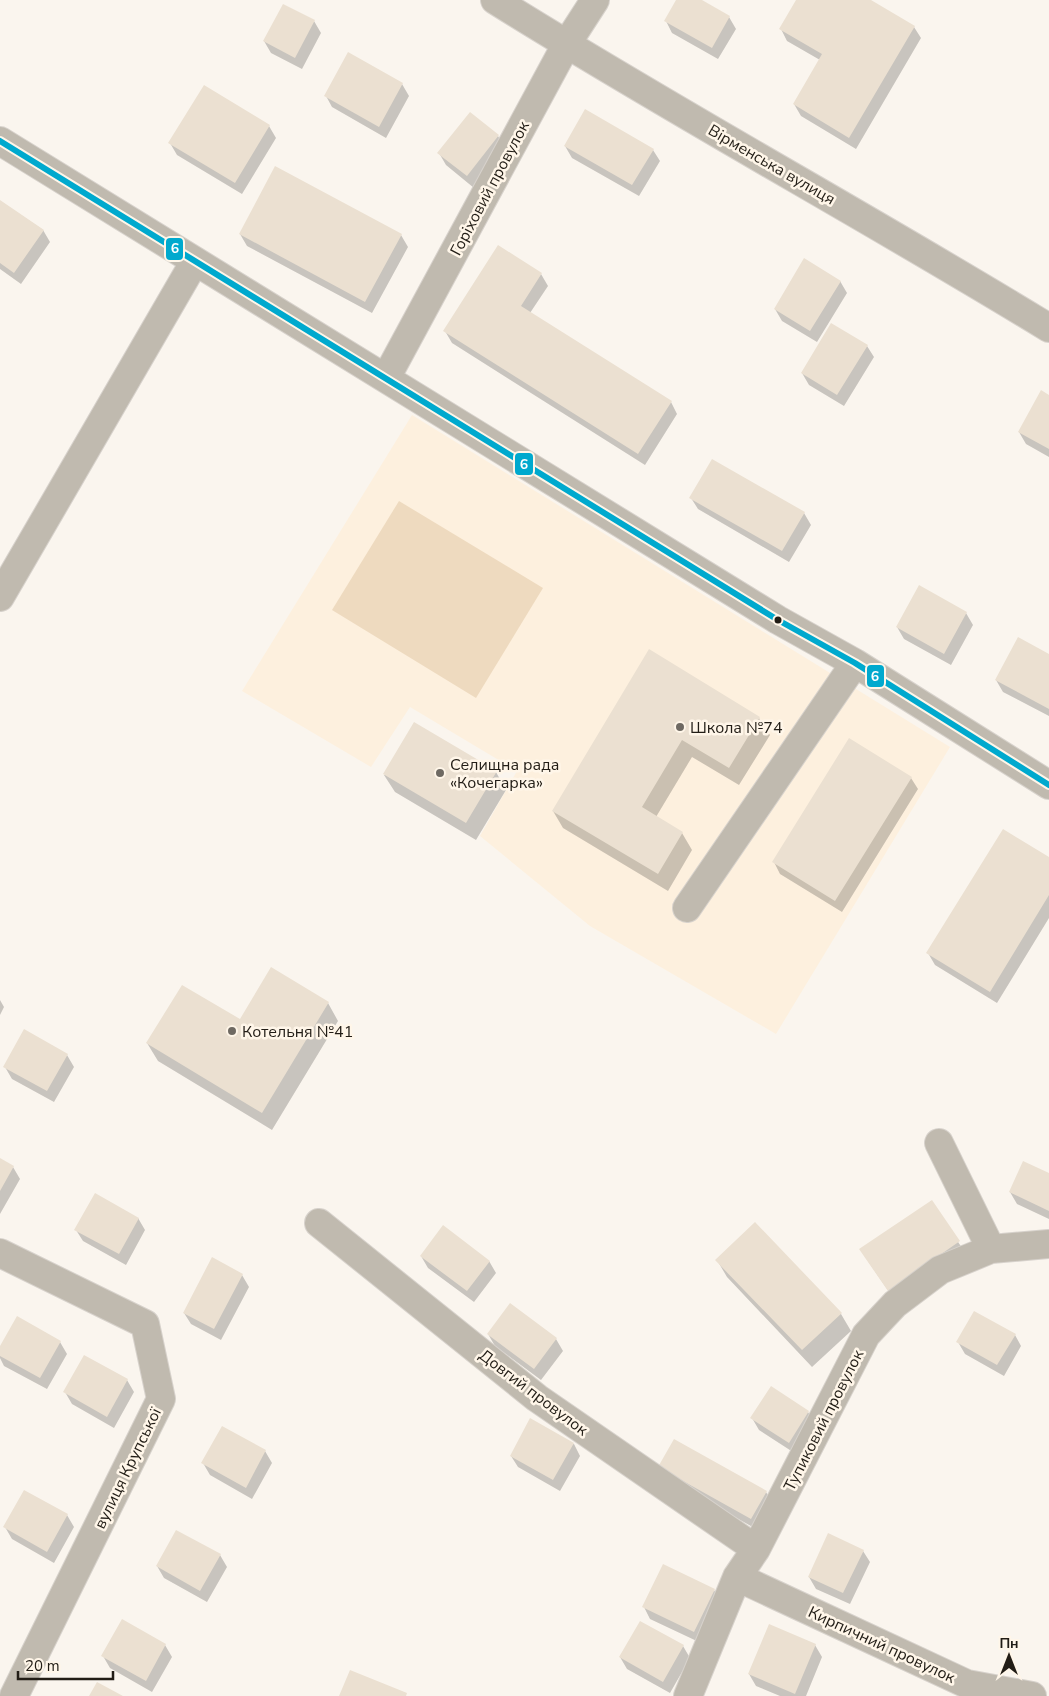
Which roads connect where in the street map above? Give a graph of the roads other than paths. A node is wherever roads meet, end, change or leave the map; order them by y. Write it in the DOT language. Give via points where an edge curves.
graph roads {
  1 [pos="496,0"];
  2 [pos="595,0"];
  3 [pos="566,44"];
  4 [pos="0,141"];
  5 [pos="195,261"];
  6 [pos="1049,328"];
  7 [pos="386,378"];
  8 [pos="0,597"];
  9 [pos="855,663"];
  10 [pos="1049,785"];
  11 [pos="687,908"];
  12 [pos="939,1143"];
  13 [pos="319,1223"];
  14 [pos="1049,1244"];
  15 [pos="991,1249"];
  16 [pos="0,1253"];
  17 [pos="756,1549"];
  18 [pos="737,1578"];
  19 [pos="14,1696"];
  20 [pos="688,1696"];
  21 [pos="1032,1696"];
  1 -- 3 [label="street, Вірменська вулиця"];
  2 -- 3 [label="street, Горіховий провулок"];
  3 -- 6 [label="street, Вірменська вулиця"];
  3 -- 7 [label="street, Горіховий провулок"];
  4 -- 5 [label="street"];
  5 -- 7 [label="street"];
  5 -- 8 [label="street"];
  7 -- 9 [label="street" via="778,620"];
  9 -- 10 [label="street"];
  9 -- 11 [label="street"];
  12 -- 15 [label="street"];
  13 -- 17 [label="street, Довгий провулок" via="537,1398"];
  14 -- 15 [label="street, Тупиковий провулок"];
  15 -- 17 [label="street, Тупиковий провулок" via="940,1270 894,1304 866,1335"];
  16 -- 19 [label="street, вулиця Крупської" via="144,1324 161,1399"];
  17 -- 18 [label="street, Тупиковий провулок"];
  18 -- 20 [label="street, Тупиковий провулок"];
  18 -- 21 [label="street, Кирпичний провулок" via="968,1684"];
}
